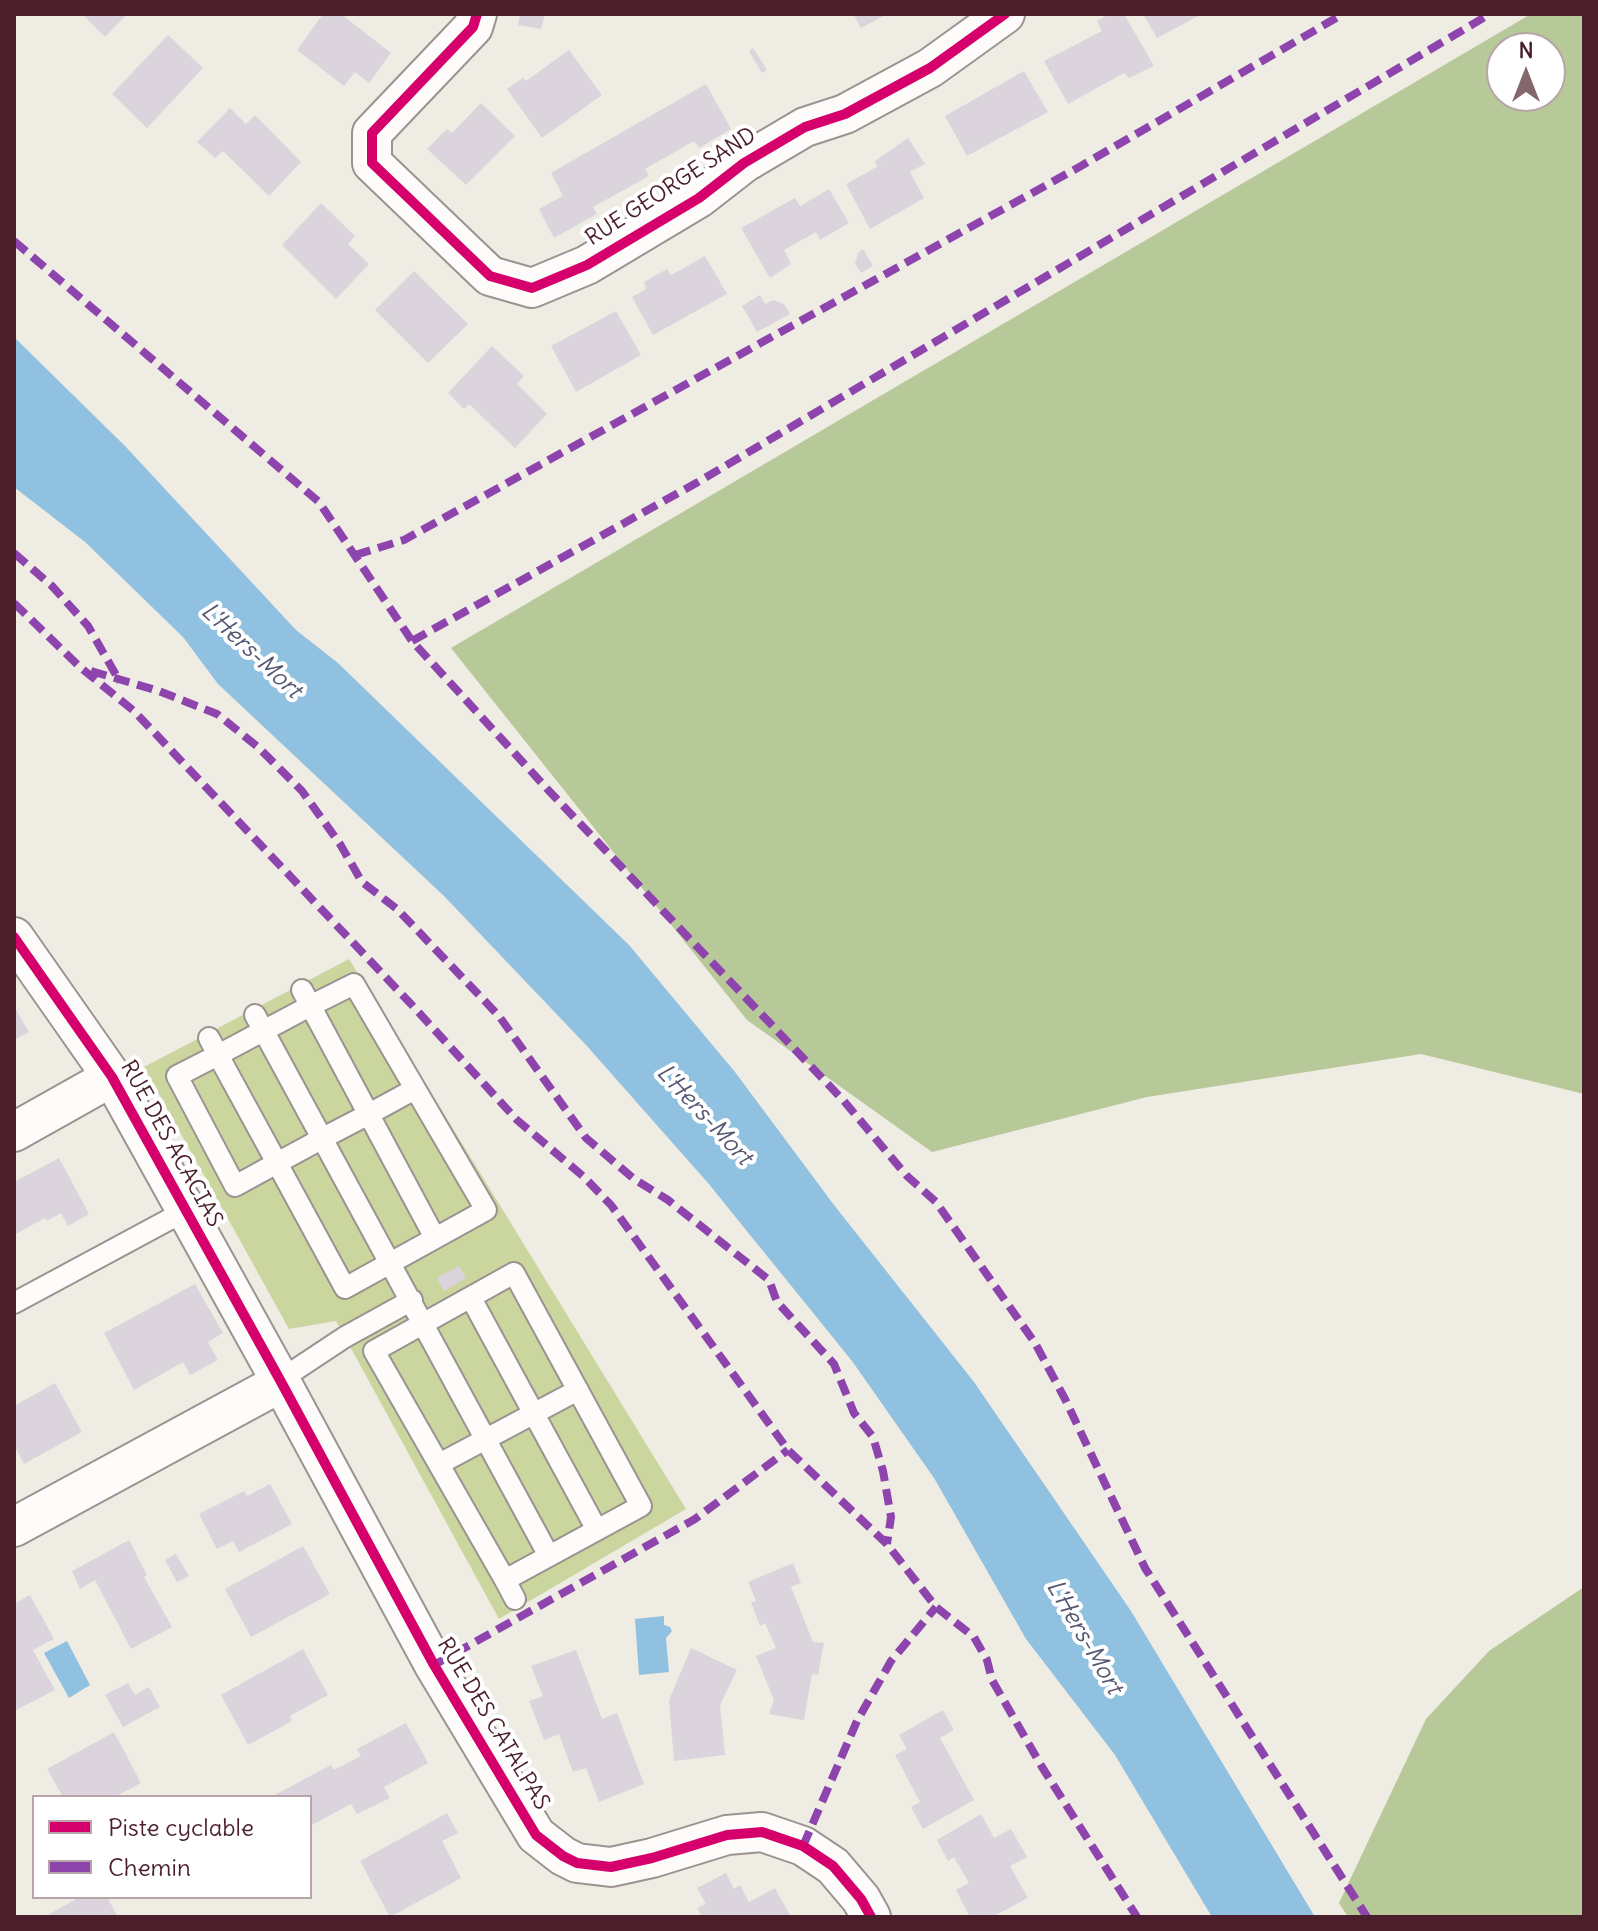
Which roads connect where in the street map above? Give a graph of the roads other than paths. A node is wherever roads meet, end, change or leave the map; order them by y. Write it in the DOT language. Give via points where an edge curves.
graph roads {
  1 [pos="477,14"];
  2 [pos="1005,14"];
  3 [pos="14,937"];
  4 [pos="306,998"];
  5 [pos="260,1023"];
  6 [pos="214,1046"];
  7 [pos="112,1077"];
  8 [pos="415,1089"];
  9 [pos="369,1114"];
  10 [pos="14,1132"];
  11 [pos="323,1138"];
  12 [pos="277,1163"];
  13 [pos="185,1211"];
  14 [pos="435,1238"];
  15 [pos="390,1263"];
  16 [pos="471,1298"];
  17 [pos="412,1300"];
  18 [pos="14,1303"];
  19 [pos="424,1323"];
  20 [pos="280,1380"];
  21 [pos="578,1390"];
  22 [pos="534,1414"];
  23 [pos="486,1439"];
  24 [pos="439,1464"];
  25 [pos="14,1527"];
  26 [pos="597,1530"];
  27 [pos="549,1556"];
  28 [pos="505,1580"];
  29 [pos="515,1599"];
  30 [pos="871,1917"];
  1 -- 2 [label="street, RUE GEORGE SAND" via="473,27 372,133 372,163 490,276 532,288 600,258 805,127 845,114 930,68"];
  3 -- 7 [label="street, RUE DES ACACIAS"];
  4 -- 5 [label="lane"];
  4 -- 8 [label="lane" via="354,984"];
  4 -- 9 [label="lane"];
  5 -- 6 [label="lane"];
  5 -- 11 [label="lane"];
  6 -- 12 [label="lane"];
  6 -- 12 [label="lane" via="177,1076 235,1186"];
  7 -- 10 [label="street, RUE DES ACACIAS"];
  7 -- 13 [label="street, RUE DES ACACIAS"];
  8 -- 9 [label="lane"];
  8 -- 14 [label="lane" via="486,1210"];
  9 -- 11 [label="lane"];
  9 -- 14 [label="lane"];
  11 -- 12 [label="lane"];
  11 -- 15 [label="lane"];
  12 -- 15 [label="lane" via="345,1288"];
  13 -- 18 [label="lane"];
  13 -- 20 [label="street, RUE DES ACACIAS"];
  14 -- 15 [label="lane"];
  15 -- 17 [label="lane"];
  16 -- 19 [label="lane"];
  16 -- 21 [label="lane" via="514,1273"];
  16 -- 22 [label="lane"];
  17 -- 19 [label="lane"];
  17 -- 20 [label="lane"];
  19 -- 23 [label="lane"];
  19 -- 24 [label="lane" via="374,1351"];
  20 -- 25 [label="street"];
  20 -- 30 [label="street, RUE DES CATALPAS" via="434,1665 536,1835 577,1863 611,1867 727,1835 762,1832 803,1846 833,1866"];
  21 -- 22 [label="lane"];
  21 -- 26 [label="lane" via="641,1506"];
  22 -- 23 [label="lane"];
  22 -- 26 [label="lane"];
  23 -- 24 [label="lane"];
  23 -- 27 [label="lane"];
  24 -- 28 [label="lane"];
  26 -- 27 [label="lane"];
  27 -- 28 [label="lane"];
  28 -- 29 [label="lane"];
}
